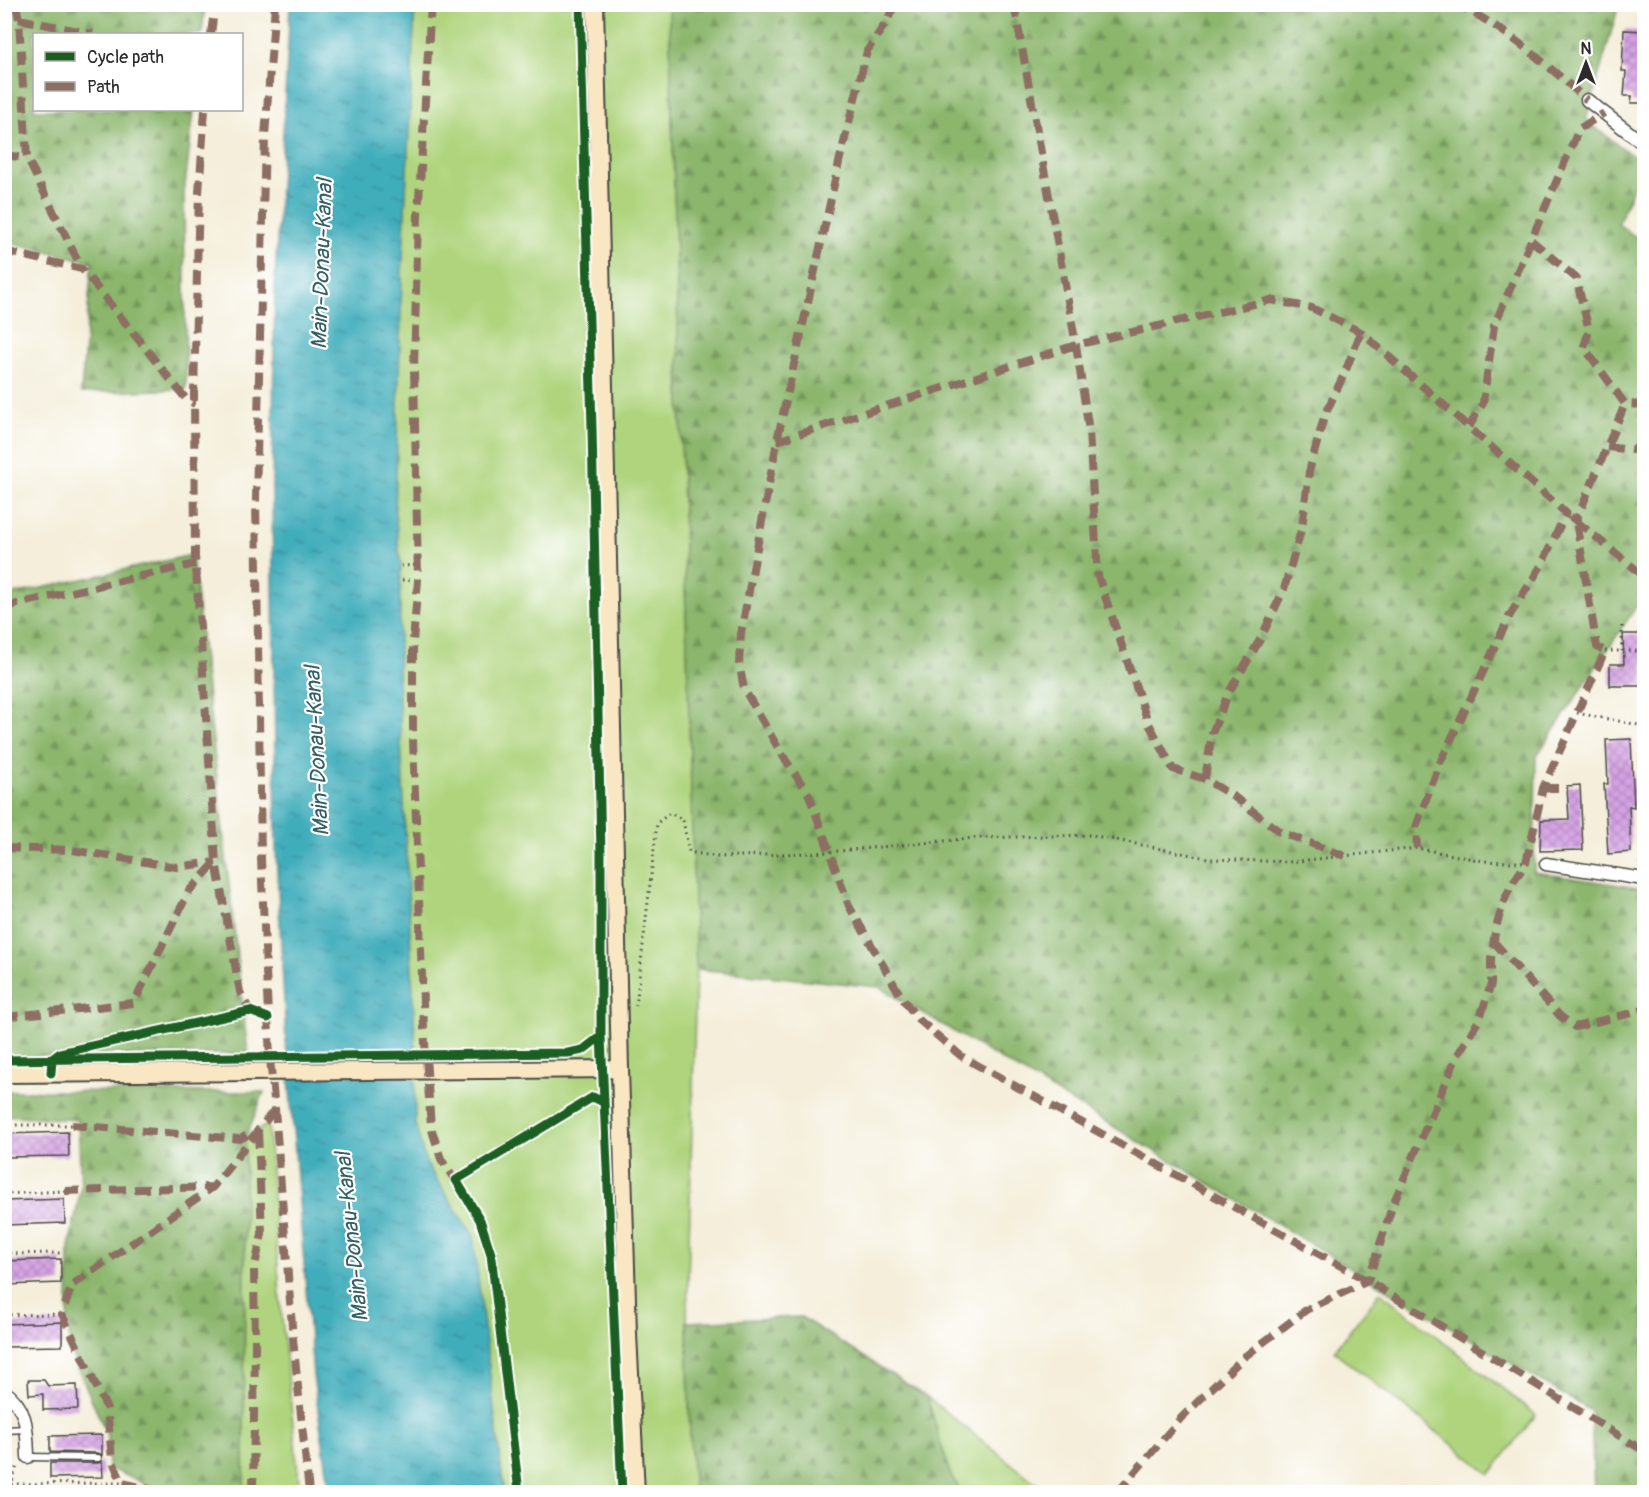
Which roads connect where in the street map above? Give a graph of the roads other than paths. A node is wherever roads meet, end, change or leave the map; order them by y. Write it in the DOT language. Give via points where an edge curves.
graph roads {
  1 [pos="594,4"];
  2 [pos="1587,100"];
  3 [pos="1644,144"];
  4 [pos="1546,864"];
  5 [pos="1642,878"];
  6 [pos="620,1069"];
  7 [pos="4,1074"];
  8 [pos="4,1391"];
  9 [pos="27,1429"];
  10 [pos="4,1430"];
  11 [pos="28,1457"];
  12 [pos="98,1458"];
  13 [pos="636,1492"];
  1 -- 6 [label="main road"];
  2 -- 3 [label="street"];
  4 -- 5 [label="street"];
  6 -- 7 [label="main road"];
  6 -- 13 [label="main road"];
  8 -- 9 [label="street" via="14,1398"];
  9 -- 10 [label="lane"];
  9 -- 11 [label="street"];
  11 -- 12 [label="lane"];
}
